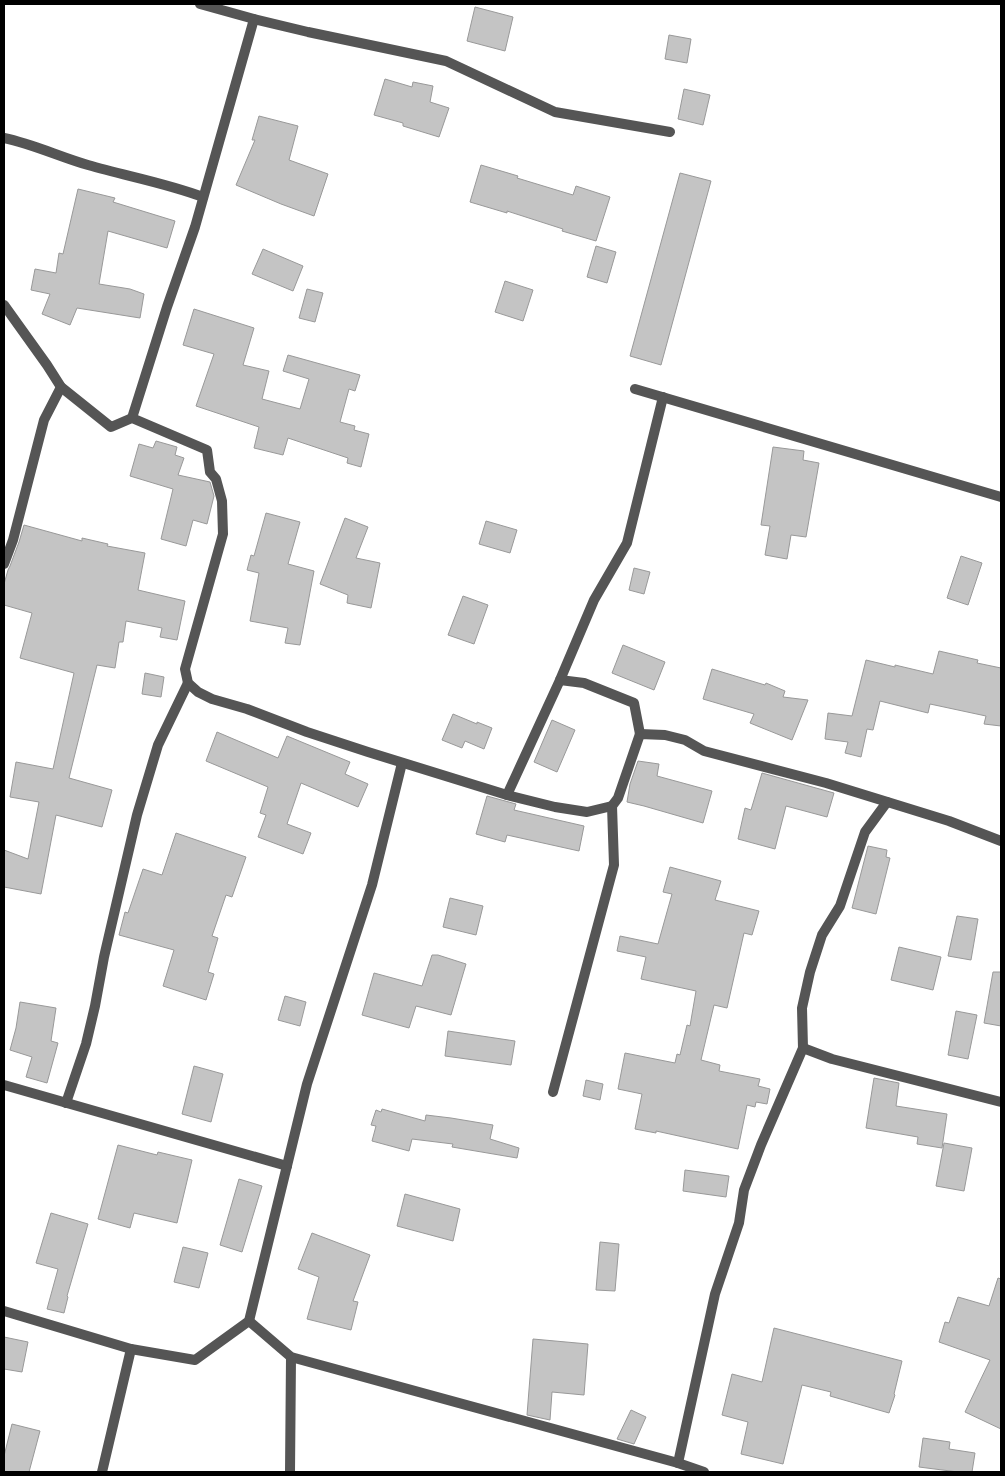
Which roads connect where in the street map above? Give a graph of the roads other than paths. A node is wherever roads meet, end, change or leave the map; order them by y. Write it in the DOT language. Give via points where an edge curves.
graph roads {
  1 [pos="200,4"];
  2 [pos="254,19"];
  3 [pos="670,132"];
  4 [pos="4,138"];
  5 [pos="203,197"];
  6 [pos="4,305"];
  7 [pos="61,387"];
  8 [pos="635,389"];
  9 [pos="663,397"];
  10 [pos="132,418"];
  11 [pos="1001,497"];
  12 [pos="4,564"];
  13 [pos="560,680"];
  14 [pos="188,683"];
  15 [pos="640,734"];
  16 [pos="402,763"];
  17 [pos="507,795"];
  18 [pos="887,802"];
  19 [pos="612,806"];
  20 [pos="1001,841"];
  21 [pos="802,1048"];
  22 [pos="4,1085"];
  23 [pos="553,1092"];
  24 [pos="1001,1102"];
  25 [pos="66,1103"];
  26 [pos="287,1166"];
  27 [pos="4,1311"];
  28 [pos="249,1321"];
  29 [pos="131,1349"];
  30 [pos="291,1357"];
  31 [pos="678,1463"];
  32 [pos="102,1472"];
  33 [pos="290,1472"];
  34 [pos="704,1472"];
  1 -- 2 [label="street"];
  2 -- 3 [label="street" via="446,61 555,112"];
  2 -- 5 [label="street"];
  4 -- 5 [label="street"];
  5 -- 10 [label="street"];
  6 -- 7 [label="street"];
  7 -- 10 [label="street" via="111,427"];
  7 -- 12 [label="street" via="44,420"];
  8 -- 9 [label="street"];
  9 -- 11 [label="street"];
  9 -- 13 [label="street" via="628,543 594,600"];
  10 -- 14 [label="street" via="207,450 210,472 216,479 222,501 222,534 185,669"];
  13 -- 15 [label="street" via="584,683 634,703"];
  13 -- 17 [label="street"];
  14 -- 16 [label="street" via="212,699 248,708 307,732"];
  14 -- 25 [label="street" via="158,745 137,815 86,1044"];
  15 -- 18 [label="street" via="685,740 704,751"];
  15 -- 19 [label="street" via="618,798"];
  16 -- 17 [label="street"];
  16 -- 26 [label="street" via="372,885 307,1084"];
  17 -- 19 [label="street" via="587,812"];
  18 -- 20 [label="street"];
  18 -- 21 [label="street" via="865,832 840,906 822,935 802,1008"];
  19 -- 23 [label="street" via="614,865"];
  21 -- 24 [label="street" via="832,1059"];
  21 -- 31 [label="street" via="744,1190 739,1222 715,1294"];
  22 -- 25 [label="street"];
  25 -- 26 [label="street"];
  26 -- 28 [label="street"];
  27 -- 29 [label="street"];
  28 -- 29 [label="street" via="195,1360"];
  28 -- 30 [label="street"];
  29 -- 32 [label="street"];
  30 -- 31 [label="street"];
  30 -- 33 [label="street"];
  31 -- 34 [label="street"];
}
